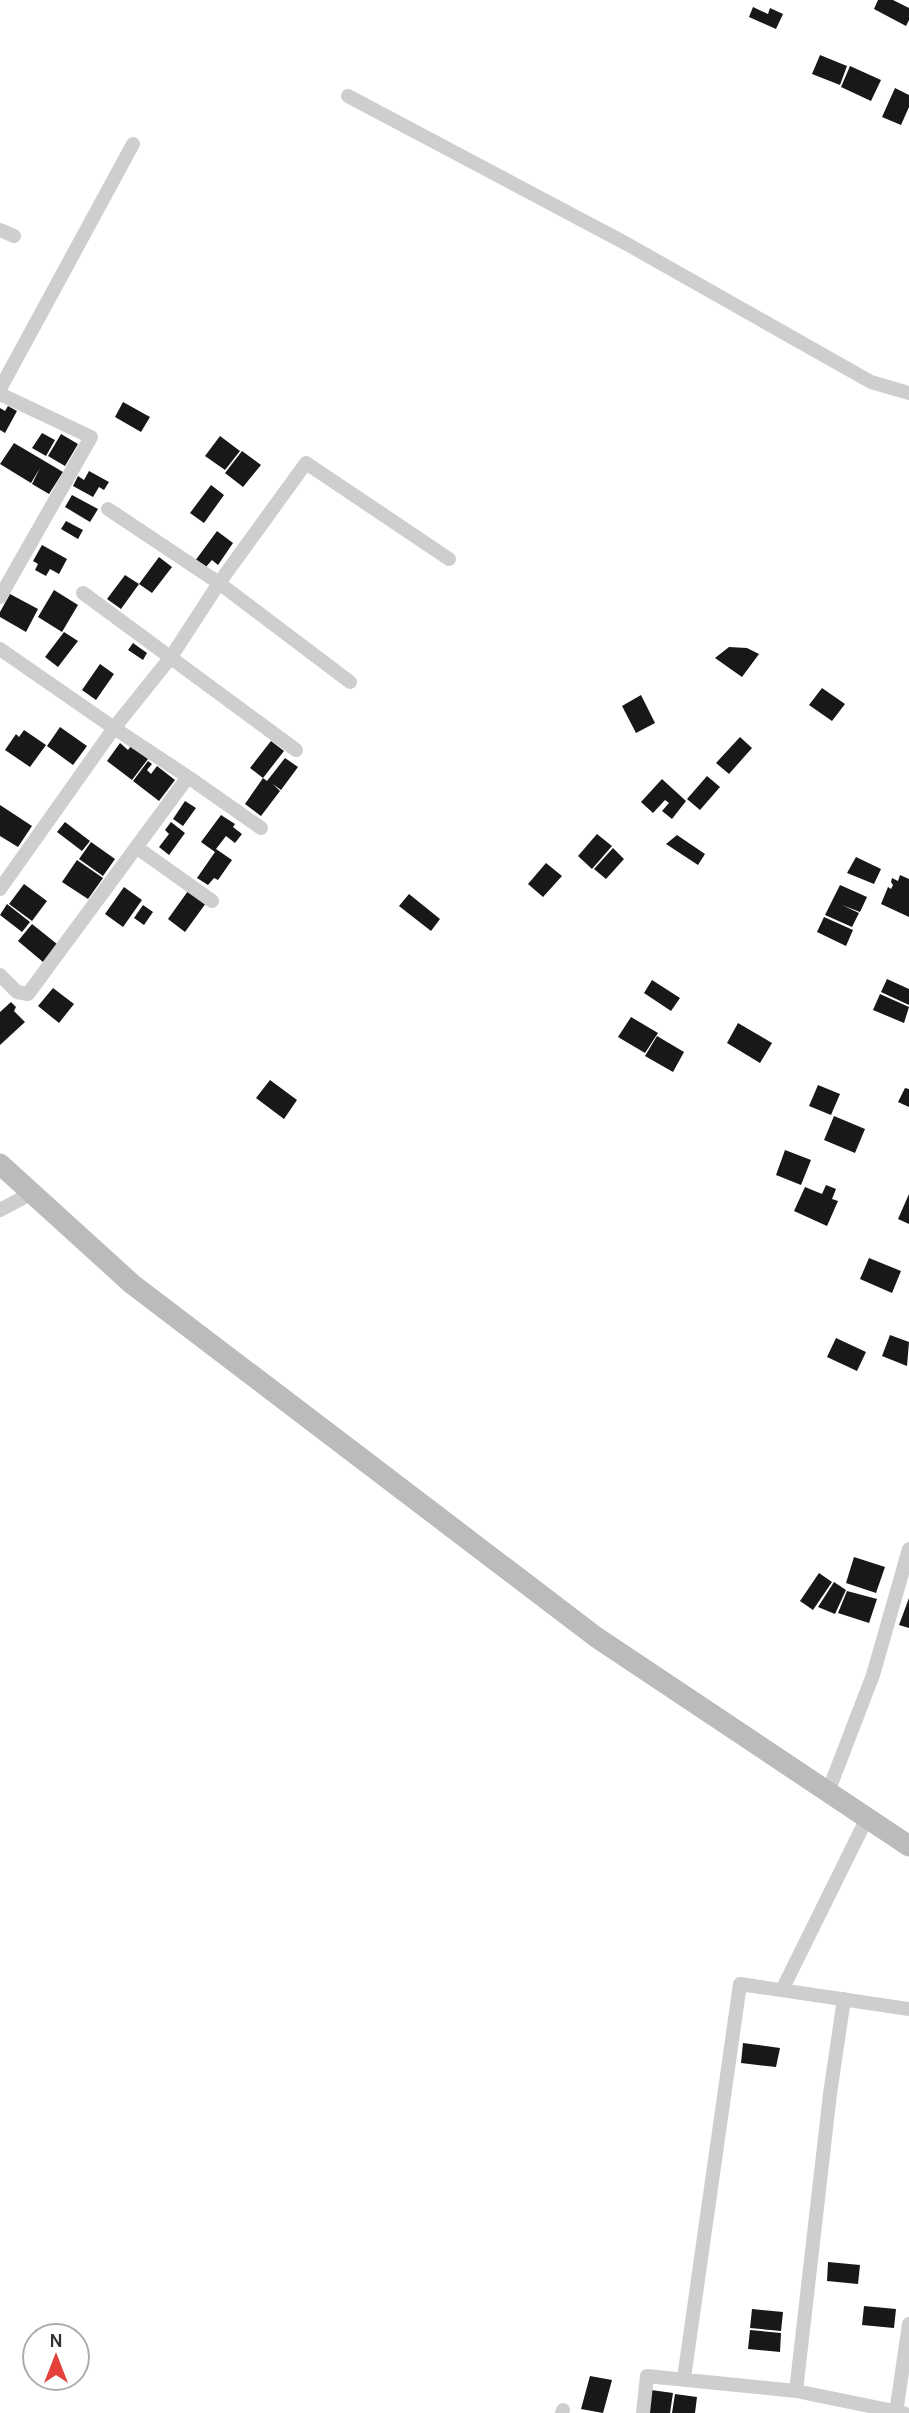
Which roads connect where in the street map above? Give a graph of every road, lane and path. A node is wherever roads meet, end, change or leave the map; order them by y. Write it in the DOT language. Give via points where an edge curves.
graph roads {
  1 [pos="348,96"];
  2 [pos="133,144"];
  3 [pos="0,230"];
  4 [pos="14,236"];
  5 [pos="0,391"];
  6 [pos="909,393"];
  7 [pos="108,509"];
  8 [pos="449,559"];
  9 [pos="219,583"];
  10 [pos="83,593"];
  11 [pos="0,597"];
  12 [pos="0,649"];
  13 [pos="171,657"];
  14 [pos="350,682"];
  15 [pos="114,728"];
  16 [pos="296,750"];
  17 [pos="188,777"];
  18 [pos="261,828"];
  19 [pos="136,847"];
  20 [pos="0,889"];
  21 [pos="212,901"];
  22 [pos="0,975"];
  23 [pos="0,1164"];
  24 [pos="32,1193"];
  25 [pos="0,1210"];
  26 [pos="909,1549"];
  27 [pos="828,1792"];
  28 [pos="867,1818"];
  29 [pos="909,1846"];
  30 [pos="782,1990"];
  31 [pos="844,1999"];
  32 [pos="909,2009"];
  33 [pos="909,2324"];
  34 [pos="684,2378"];
  35 [pos="796,2391"];
  36 [pos="899,2412"];
  37 [pos="643,2413"];
  1 -- 6 [label="street" via="628,244 871,382"];
  2 -- 5 [label="street"];
  3 -- 4 [label="street"];
  5 -- 11 [label="street" via="91,437"];
  7 -- 9 [label="street"];
  8 -- 9 [label="street" via="306,463"];
  9 -- 13 [label="street"];
  9 -- 14 [label="street"];
  10 -- 13 [label="street"];
  12 -- 15 [label="street"];
  13 -- 15 [label="street"];
  13 -- 16 [label="street"];
  15 -- 17 [label="street"];
  15 -- 20 [label="street"];
  17 -- 18 [label="street"];
  17 -- 19 [label="street"];
  19 -- 21 [label="street"];
  19 -- 22 [label="street" via="28,994 17,992"];
  23 -- 24 [label="street"];
  24 -- 25 [label="street"];
  24 -- 27 [label="street" via="132,1284 596,1637"];
  26 -- 27 [label="street" via="873,1675"];
  27 -- 28 [label="street"];
  28 -- 29 [label="street"];
  28 -- 30 [label="street"];
  30 -- 31 [label="street"];
  30 -- 34 [label="street" via="740,1984"];
  31 -- 32 [label="street"];
  31 -- 35 [label="street"];
  33 -- 36 [label="street"];
  34 -- 35 [label="street"];
  34 -- 37 [label="street" via="647,2375"];
  35 -- 36 [label="street"];
}
